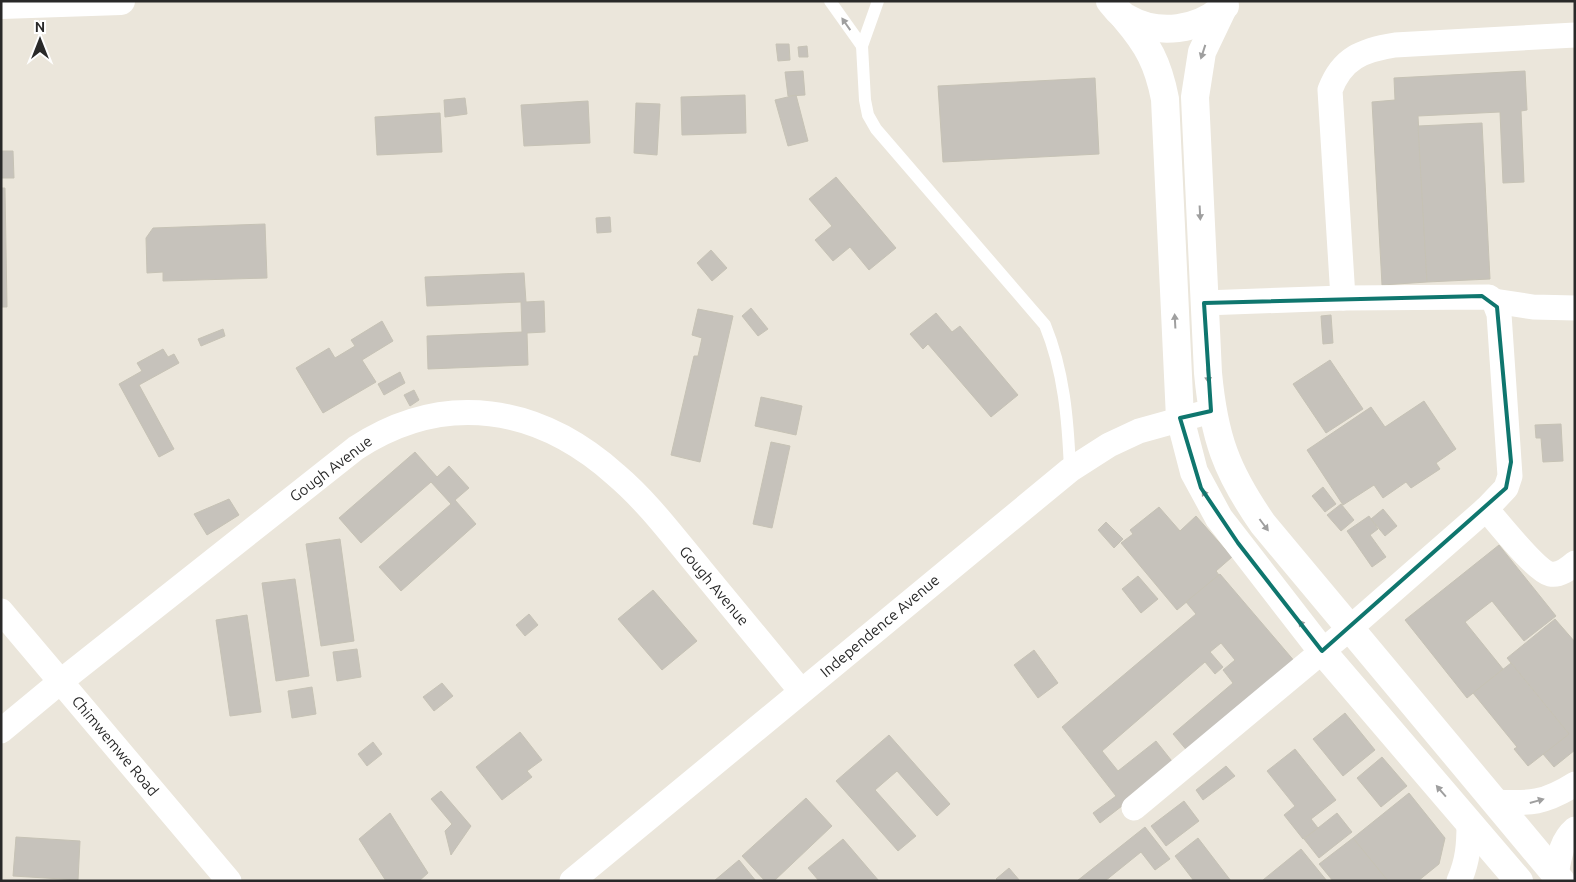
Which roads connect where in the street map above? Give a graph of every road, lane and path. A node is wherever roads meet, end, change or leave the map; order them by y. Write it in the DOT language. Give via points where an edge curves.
graph roads {
  1 [pos="121,1"];
  2 [pos="830,1"];
  3 [pos="878,1"];
  4 [pos="1,5"];
  5 [pos="1226,5"];
  6 [pos="1118,9"];
  7 [pos="1575,35"];
  8 [pos="862,46"];
  9 [pos="1344,298"];
  10 [pos="1494,301"];
  11 [pos="1204,303"];
  12 [pos="1575,308"];
  13 [pos="1212,411"];
  14 [pos="1180,418"];
  15 [pos="1070,470"];
  16 [pos="1486,509"];
  17 [pos="1575,563"];
  18 [pos="1,611"];
  19 [pos="1349,629"];
  20 [pos="1322,651"];
  21 [pos="60,682"];
  22 [pos="801,691"];
  23 [pos="1,731"];
  24 [pos="1575,784"];
  25 [pos="1495,802"];
  26 [pos="1134,808"];
  27 [pos="1469,823"];
  28 [pos="1575,829"];
  29 [pos="1558,878"];
  30 [pos="229,881"];
  31 [pos="572,881"];
  32 [pos="1458,881"];
  33 [pos="1519,881"];
  1 -- 4 [label="main road"];
  8 -- 2 [label="lane, one-way"];
  3 -- 8 [label="lane"];
  5 -- 6 [label="main road" via="1202,23 1176,29 1150,28"];
  5 -- 11 [label="main road, one-way" via="1202,52 1195,97"];
  14 -- 6 [label="main road, one-way" via="1165,99 1160,72 1152,54"];
  7 -- 9 [label="street" via="1376,48 1359,54 1336,75 1330,90"];
  8 -- 15 [label="lane" via="865,100 868,115 876,129 1045,325 1068,416"];
  9 -- 10 [label="street" via="1482,296"];
  9 -- 11 [label="street"];
  10 -- 12 [label="street" via="1533,307"];
  10 -- 16 [label="street" via="1499,314 1511,462 1506,488"];
  11 -- 13 [label="main road, one-way"];
  13 -- 14 [label="street, Independence Avenue"];
  13 -- 19 [label="main road, one-way" via="1224,457 1246,499"];
  14 -- 15 [label="street, Independence Avenue" via="1109,445"];
  20 -- 14 [label="main road, one-way" via="1210,503 1194,472"];
  15 -- 22 [label="street, Independence Avenue"];
  16 -- 17 [label="street" via="1538,567 1551,574 1563,572"];
  16 -- 19 [label="street"];
  18 -- 21 [label="street, Chimwemwe Road"];
  19 -- 20 [label="street"];
  19 -- 25 [label="main road"];
  20 -- 26 [label="street"];
  27 -- 20 [label="main road, one-way"];
  21 -- 22 [label="street, Gough Avenue" via="363,443 407,421 480,411 514,418 547,430 582,448 616,475 645,503"];
  21 -- 23 [label="street, Gough Avenue"];
  21 -- 30 [label="street, Chimwemwe Road"];
  22 -- 31 [label="street, Independence Avenue"];
  25 -- 24 [label="street, one-way" via="1527,804 1557,796"];
  25 -- 29 [label="main road"];
  27 -- 32 [label="street" via="1466,866"];
  27 -- 33 [label="main road"];
  28 -- 29 [label="street" via="1560,850"];
}
